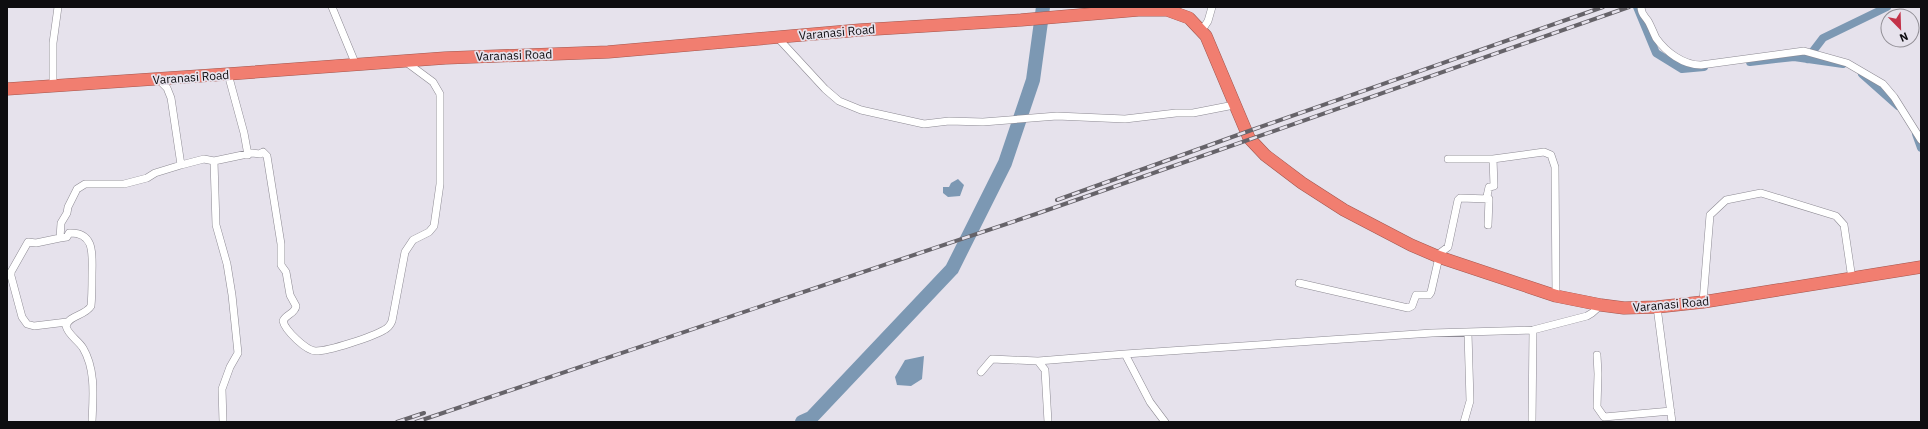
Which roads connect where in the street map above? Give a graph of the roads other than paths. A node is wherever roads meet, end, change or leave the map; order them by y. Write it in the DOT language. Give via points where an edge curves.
graph roads {
  1 [pos="58,7"];
  2 [pos="332,7"];
  3 [pos="1212,7"];
  4 [pos="1641,7"];
  5 [pos="1202,30"];
  6 [pos="777,37"];
  7 [pos="404,60"];
  8 [pos="356,65"];
  9 [pos="228,74"];
  10 [pos="158,79"];
  11 [pos="52,86"];
  12 [pos="7,89"];
  13 [pos="1234,105"];
  14 [pos="1921,140"];
  15 [pos="248,155"];
  16 [pos="1448,159"];
  17 [pos="1493,159"];
  18 [pos="214,161"];
  19 [pos="181,165"];
  20 [pos="1489,199"];
  21 [pos="1488,225"];
  22 [pos="60,238"];
  23 [pos="1438,257"];
  24 [pos="1921,267"];
  25 [pos="1852,279"];
  26 [pos="1299,284"];
  27 [pos="1556,296"];
  28 [pos="1703,302"];
  29 [pos="1601,305"];
  30 [pos="1657,307"];
  31 [pos="67,322"];
  32 [pos="1533,330"];
  33 [pos="1468,332"];
  34 [pos="1125,354"];
  35 [pos="1596,356"];
  36 [pos="1038,361"];
  37 [pos="981,372"];
  38 [pos="1671,412"];
  39 [pos="92,422"];
  40 [pos="222,422"];
  41 [pos="1048,422"];
  42 [pos="1166,422"];
  43 [pos="1464,422"];
  44 [pos="1532,422"];
  45 [pos="1672,422"];
  1 -- 11 [label="street" via="53,43"];
  2 -- 8 [label="street"];
  3 -- 5 [label="street"];
  4 -- 14 [label="street" via="1642,14 1661,43 1689,64 1701,65 1807,51 1849,64 1881,83 1899,104"];
  5 -- 6 [label="highway, Varanasi Road" via="1189,18 1167,10 1138,10"];
  5 -- 13 [label="highway, Varanasi Road"];
  6 -- 7 [label="highway, Varanasi Road" via="608,52"];
  6 -- 13 [label="street" via="824,89 845,104 924,124 1057,116 1125,119 1193,113"];
  7 -- 8 [label="highway, Varanasi Road"];
  7 -- 15 [label="street" via="433,82 440,94 440,184 434,226 429,232 413,240 405,252 392,321 384,330 315,351 309,349 286,328 283,320 296,306 290,295 286,272 282,265 267,156 263,152"];
  8 -- 9 [label="highway, Varanasi Road"];
  9 -- 10 [label="highway, Varanasi Road"];
  9 -- 15 [label="street"];
  10 -- 11 [label="highway, Varanasi Road"];
  10 -- 19 [label="street" via="167,88 171,98"];
  11 -- 12 [label="highway, Varanasi Road"];
  13 -- 23 [label="highway, Varanasi Road" via="1249,138 1265,155 1344,210"];
  15 -- 18 [label="street"];
  16 -- 17 [label="street"];
  17 -- 20 [label="street" via="1494,186 1489,187"];
  17 -- 27 [label="street" via="1544,152 1551,155 1554,161"];
  18 -- 19 [label="street" via="204,159"];
  18 -- 40 [label="street" via="216,225 227,264 238,353 222,389"];
  19 -- 22 [label="street" via="124,184 82,186 76,192 61,223"];
  20 -- 21 [label="street"];
  20 -- 23 [label="street" via="1458,200 1448,246"];
  22 -- 31 [label="street" via="67,237 69,233 79,234 87,239 93,254 91,306 86,312"];
  22 -- 31 [label="street" via="28,242 10,276 22,317 27,324 34,326"];
  23 -- 26 [label="street" via="1431,292 1429,295 1416,295 1412,306 1408,308"];
  23 -- 27 [label="highway, Varanasi Road"];
  24 -- 25 [label="highway, Varanasi Road"];
  25 -- 28 [label="highway, Varanasi Road"];
  25 -- 28 [label="street" via="1844,226 1836,216 1761,193 1726,200 1710,215"];
  27 -- 29 [label="highway, Varanasi Road"];
  28 -- 30 [label="highway, Varanasi Road"];
  29 -- 30 [label="highway, Varanasi Road" via="1624,308"];
  29 -- 32 [label="street" via="1586,316"];
  30 -- 38 [label="street"];
  31 -- 39 [label="street" via="66,329 83,348 91,370"];
  32 -- 33 [label="street"];
  32 -- 44 [label="street"];
  33 -- 34 [label="street"];
  33 -- 43 [label="street" via="1470,401"];
  34 -- 36 [label="street"];
  34 -- 42 [label="street" via="1150,402"];
  35 -- 38 [label="street" via="1597,407 1604,417"];
  36 -- 37 [label="street" via="992,359"];
  36 -- 41 [label="street" via="1045,370"];
  38 -- 45 [label="street"];
}
